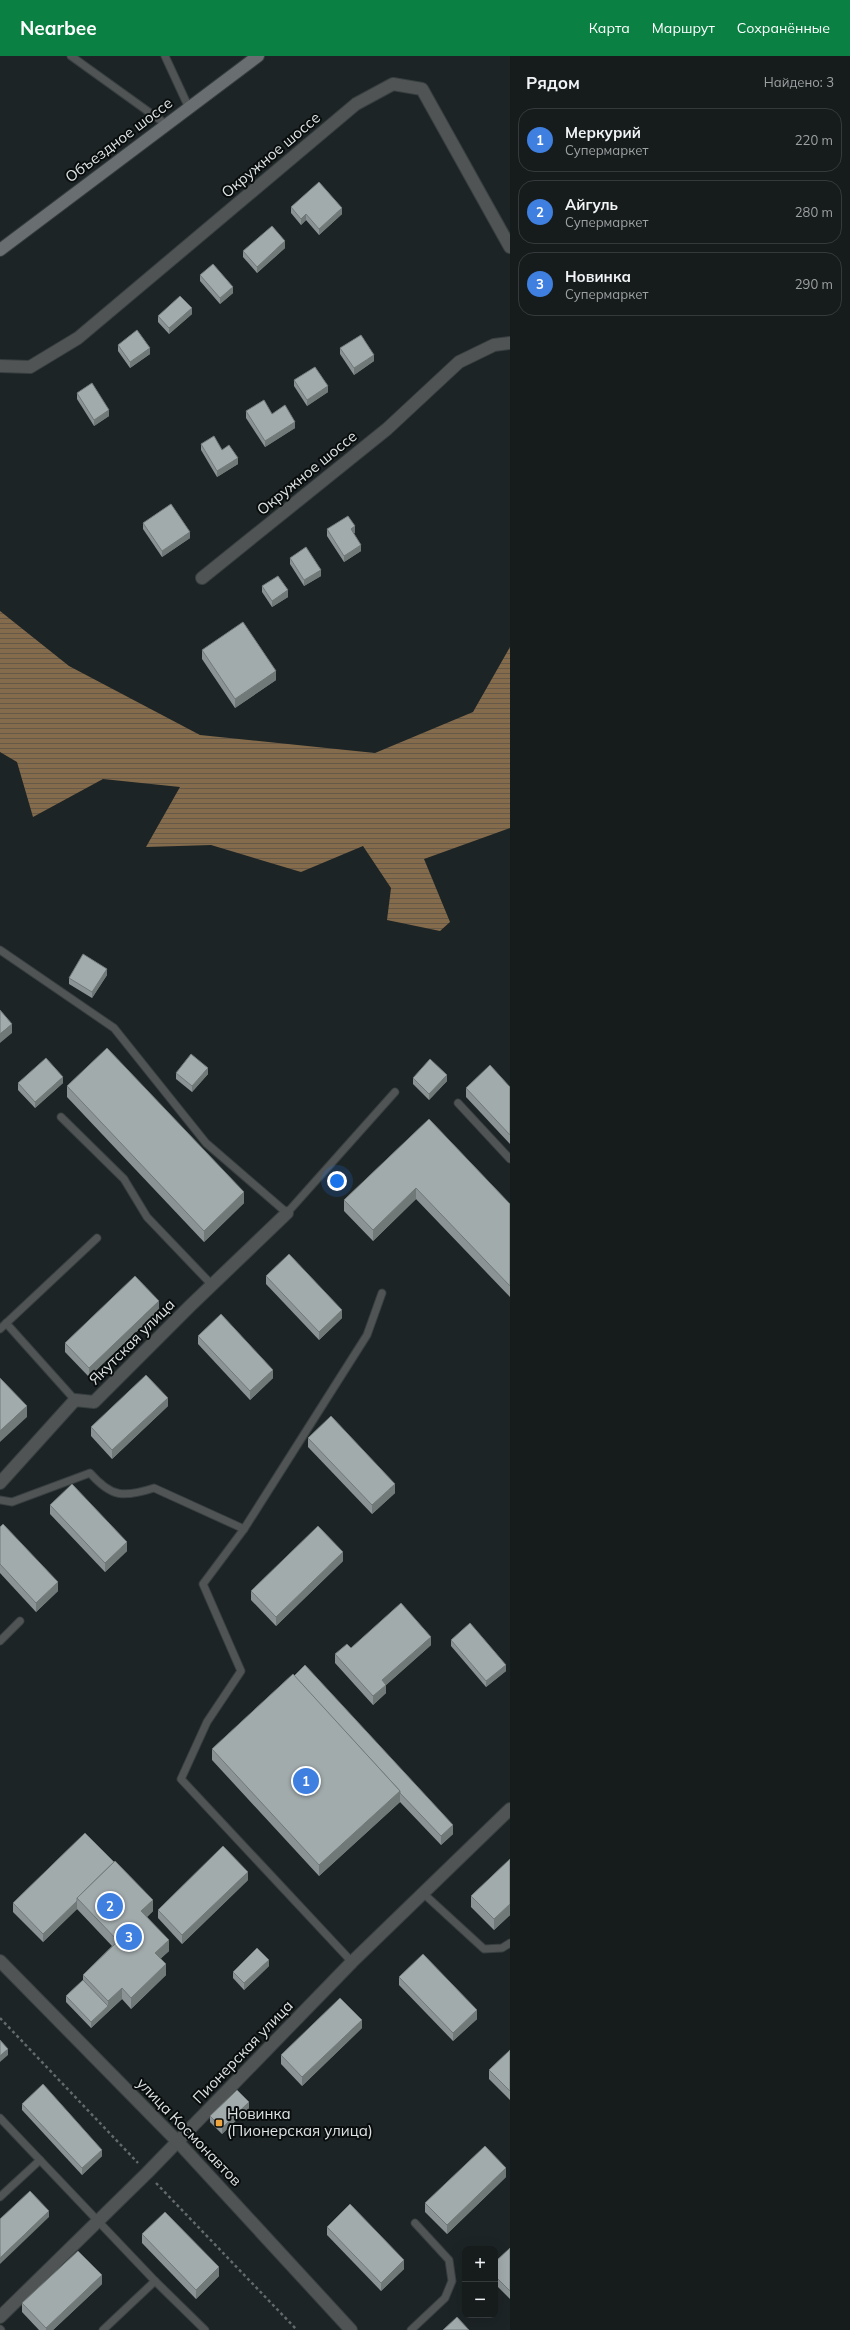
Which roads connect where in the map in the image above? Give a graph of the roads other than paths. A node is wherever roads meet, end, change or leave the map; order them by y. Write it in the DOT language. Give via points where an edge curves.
graph roads {
  1 [pos="71,56"];
  2 [pos="165,56"];
  3 [pos="258,56"];
  4 [pos="189,108"];
  5 [pos="166,125"];
  6 [pos="510,247"];
  7 [pos="0,250"];
  8 [pos="510,343"];
  9 [pos="0,366"];
  10 [pos="202,578"];
  11 [pos="0,950"];
  12 [pos="394,1092"];
  13 [pos="458,1103"];
  14 [pos="61,1117"];
  15 [pos="510,1159"];
  16 [pos="287,1213"];
  17 [pos="97,1238"];
  18 [pos="212,1285"];
  19 [pos="382,1293"];
  20 [pos="6,1323"];
  21 [pos="0,1328"];
  22 [pos="75,1400"];
  23 [pos="0,1483"];
  24 [pos="0,1500"];
  25 [pos="244,1528"];
  26 [pos="20,1620"];
  27 [pos="0,1641"];
  28 [pos="510,1809"];
  29 [pos="424,1894"];
  30 [pos="510,1943"];
  31 [pos="0,1961"];
  32 [pos="352,1962"];
  33 [pos="0,2118"];
  34 [pos="178,2142"];
  35 [pos="40,2160"];
  36 [pos="0,2197"];
  37 [pos="99,2221"];
  38 [pos="415,2223"];
  39 [pos="155,2281"];
  40 [pos="0,2317"];
  41 [pos="103,2330"];
  42 [pos="205,2330"];
  43 [pos="351,2330"];
  44 [pos="411,2330"];
  1 -- 5 [label="lane"];
  2 -- 4 [label="lane"];
  3 -- 4 [label="main road, Объездное шоссе"];
  4 -- 5 [label="main road, Объездное шоссе"];
  5 -- 7 [label="main road, Объездное шоссе"];
  6 -- 9 [label="street, Окружное шоссе" via="422,89 393,84 356,104 78,338 30,367"];
  8 -- 10 [label="street, Окружное шоссе" via="494,345 459,362 387,429"];
  11 -- 16 [label="lane" via="114,1028 206,1143"];
  12 -- 16 [label="lane"];
  13 -- 15 [label="lane"];
  14 -- 18 [label="lane" via="124,1179 147,1218"];
  16 -- 18 [label="street, Якутская улица"];
  17 -- 20 [label="lane"];
  18 -- 22 [label="street, Якутская улица" via="94,1402"];
  19 -- 25 [label="lane" via="367,1336"];
  20 -- 21 [label="lane"];
  20 -- 22 [label="lane"];
  22 -- 23 [label="street"];
  24 -- 25 [label="lane" via="12,1502 90,1473 104,1489 132,1496 154,1488"];
  25 -- 32 [label="lane" via="203,1584 241,1671 207,1722 181,1779"];
  26 -- 27 [label="lane"];
  28 -- 29 [label="street, Пионерская улица"];
  29 -- 30 [label="lane" via="484,1949 502,1948"];
  29 -- 32 [label="street, Пионерская улица"];
  31 -- 34 [label="street, улица Космонавтов"];
  32 -- 34 [label="street, Пионерская улица"];
  33 -- 35 [label="lane"];
  34 -- 37 [label="street, Пионерская улица"];
  34 -- 43 [label="street, улица Космонавтов"];
  35 -- 36 [label="lane"];
  35 -- 37 [label="lane"];
  37 -- 39 [label="lane"];
  37 -- 40 [label="street, Пионерская улица"];
  38 -- 44 [label="lane" via="449,2260 452,2282 445,2298"];
  39 -- 41 [label="lane"];
  39 -- 42 [label="lane"];
}
